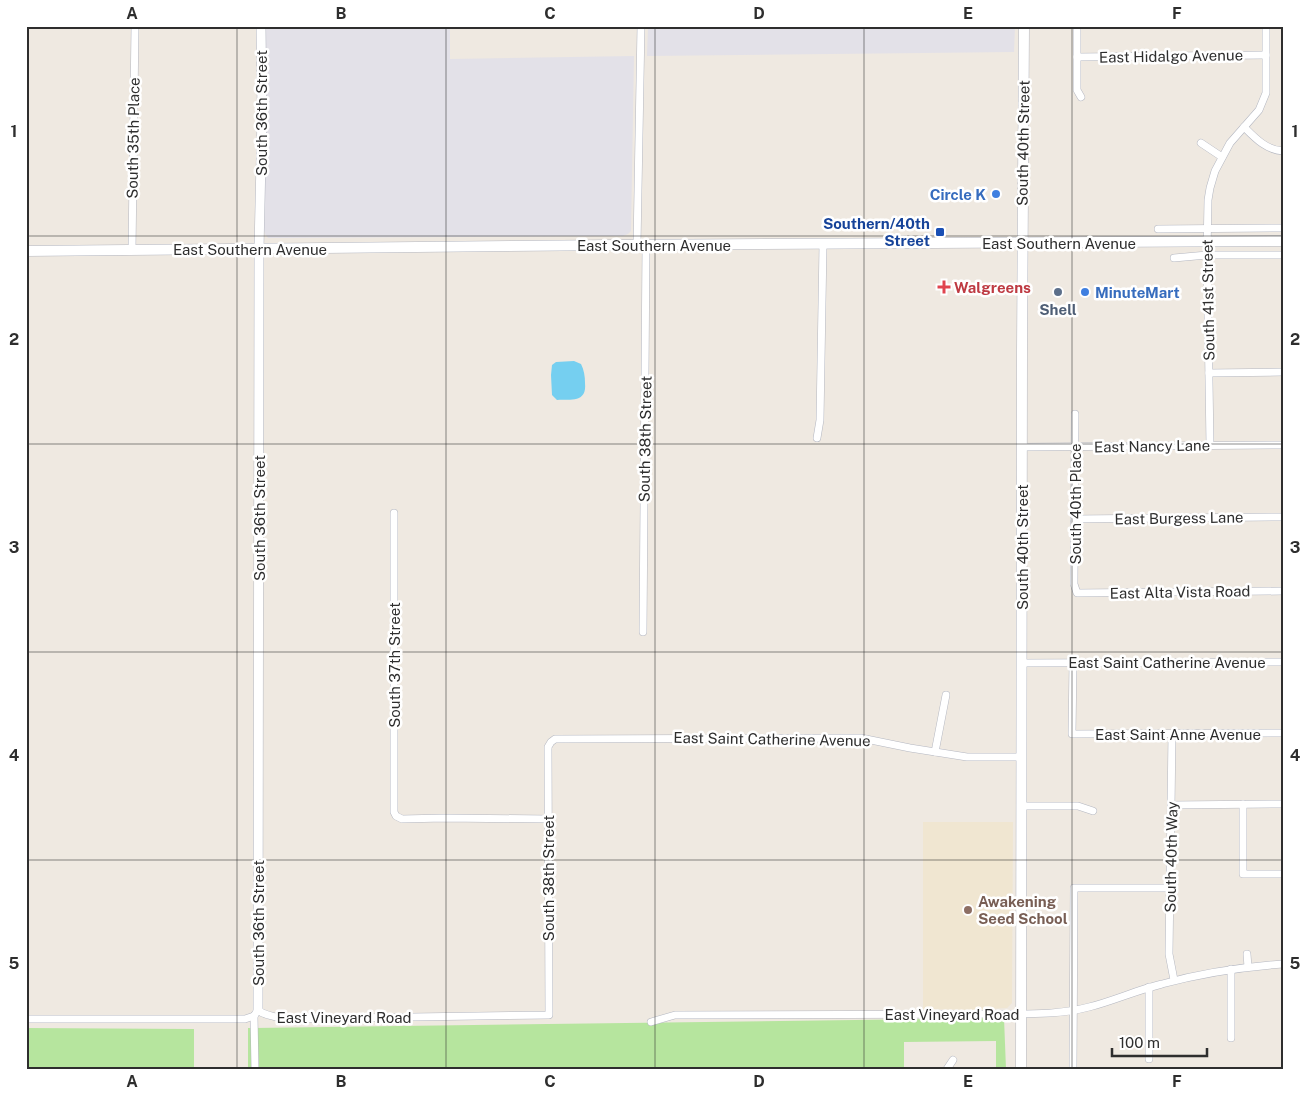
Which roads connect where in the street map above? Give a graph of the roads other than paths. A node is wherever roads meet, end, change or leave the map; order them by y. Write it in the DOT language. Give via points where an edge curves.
graph roads {
  1 [pos="135,26"];
  2 [pos="261,26"];
  3 [pos="641,26"];
  4 [pos="1024,26"];
  5 [pos="1077,26"];
  6 [pos="1266,26"];
  7 [pos="1266,55"];
  8 [pos="1077,57"];
  9 [pos="1081,97"];
  10 [pos="1244,127"];
  11 [pos="1201,143"];
  12 [pos="1283,151"];
  13 [pos="1222,157"];
  14 [pos="1208,228"];
  15 [pos="1283,228"];
  16 [pos="1158,229"];
  17 [pos="1207,242"];
  18 [pos="1283,242"];
  19 [pos="823,244"];
  20 [pos="1022,244"];
  21 [pos="642,245"];
  22 [pos="259,249"];
  23 [pos="132,250"];
  24 [pos="26,251"];
  25 [pos="1283,254"];
  26 [pos="1207,255"];
  27 [pos="1174,258"];
  28 [pos="1283,372"];
  29 [pos="1209,373"];
  30 [pos="1075,414"];
  31 [pos="817,438"];
  32 [pos="1210,445"];
  33 [pos="1283,445"];
  34 [pos="1022,447"];
  35 [pos="1075,447"];
  36 [pos="394,513"];
  37 [pos="1283,517"];
  38 [pos="1074,519"];
  39 [pos="1283,591"];
  40 [pos="1077,593"];
  41 [pos="642,632"];
  42 [pos="1283,662"];
  43 [pos="1022,663"];
  44 [pos="1073,663"];
  45 [pos="946,695"];
  46 [pos="1172,734"];
  47 [pos="1283,734"];
  48 [pos="551,742"];
  49 [pos="935,752"];
  50 [pos="1022,757"];
  51 [pos="1243,804"];
  52 [pos="1283,804"];
  53 [pos="1172,805"];
  54 [pos="1022,806"];
  55 [pos="1093,811"];
  56 [pos="548,819"];
  57 [pos="1283,874"];
  58 [pos="1170,888"];
  59 [pos="1247,954"];
  60 [pos="1283,964"];
  61 [pos="1248,966"];
  62 [pos="1231,969"];
  63 [pos="1174,980"];
  64 [pos="1149,987"];
  65 [pos="1073,1010"];
  66 [pos="256,1013"];
  67 [pos="1021,1014"];
  68 [pos="549,1015"];
  69 [pos="26,1019"];
  70 [pos="650,1022"];
  71 [pos="1231,1038"];
  72 [pos="1149,1059"];
  73 [pos="953,1060"];
  74 [pos="255,1069"];
  75 [pos="947,1069"];
  76 [pos="1021,1069"];
  77 [pos="1073,1069"];
  1 -- 23 [label="street, South 35th Place"];
  2 -- 22 [label="street, South 36th Street"];
  3 -- 21 [label="street, South 38th Street"];
  4 -- 20 [label="main road, South 40th Street"];
  5 -- 8 [label="street"];
  6 -- 7 [label="street, South 41st Street"];
  7 -- 8 [label="street, East Hidalgo Avenue"];
  7 -- 10 [label="street, South 41st Street" via="1266,93 1258,110"];
  8 -- 9 [label="street" via="1077,90"];
  10 -- 12 [label="street" via="1259,142"];
  10 -- 13 [label="street, South 41st Street"];
  11 -- 13 [label="street"];
  13 -- 14 [label="street, South 41st Street" via="1210,188"];
  14 -- 15 [label="street"];
  14 -- 16 [label="street"];
  14 -- 17 [label="street, South 41st Street"];
  17 -- 18 [label="main road, East Southern Avenue"];
  17 -- 20 [label="main road, East Southern Avenue"];
  17 -- 26 [label="street, South 41st Street"];
  19 -- 20 [label="main road, East Southern Avenue"];
  19 -- 21 [label="main road, East Southern Avenue"];
  19 -- 31 [label="street"];
  20 -- 34 [label="main road, South 40th Street"];
  21 -- 22 [label="main road, East Southern Avenue"];
  21 -- 41 [label="street, South 38th Street"];
  22 -- 23 [label="main road, East Southern Avenue"];
  22 -- 66 [label="street, South 36th Street"];
  23 -- 24 [label="main road, East Southern Avenue"];
  25 -- 26 [label="street"];
  26 -- 27 [label="street"];
  26 -- 29 [label="street, South 41st Street"];
  28 -- 29 [label="street"];
  29 -- 32 [label="street, South 41st Street"];
  30 -- 35 [label="street, South 40th Place"];
  32 -- 33 [label="street, East Nancy Lane"];
  32 -- 35 [label="street, East Nancy Lane"];
  34 -- 35 [label="street, East Nancy Lane"];
  34 -- 43 [label="main road, South 40th Street"];
  35 -- 38 [label="street, South 40th Place"];
  36 -- 56 [label="street, South 37th Street" via="396,816 402,819"];
  37 -- 38 [label="street, East Burgess Lane"];
  38 -- 40 [label="street, South 40th Place" via="1074,584"];
  39 -- 40 [label="street, East Alta Vista Road"];
  42 -- 44 [label="street, East Saint Catherine Avenue"];
  43 -- 44 [label="street, East Saint Catherine Avenue"];
  43 -- 50 [label="main road, South 40th Street"];
  44 -- 46 [label="street, East Saint Anne Avenue" via="1072,734"];
  45 -- 49 [label="street"];
  46 -- 47 [label="street, East Saint Anne Avenue"];
  46 -- 53 [label="street, South 40th Way"];
  48 -- 49 [label="street, East Saint Catherine Avenue" via="555,739 618,738 861,738"];
  48 -- 56 [label="street, South 38th Street" via="548,747"];
  49 -- 50 [label="street, East Saint Catherine Avenue" via="967,757"];
  50 -- 54 [label="main road, South 40th Street"];
  51 -- 52 [label="street"];
  51 -- 53 [label="street"];
  51 -- 57 [label="street" via="1243,874"];
  53 -- 58 [label="street, South 40th Way"];
  54 -- 55 [label="street" via="1078,806"];
  54 -- 67 [label="main road, South 40th Street"];
  56 -- 68 [label="street, South 38th Street"];
  58 -- 63 [label="street, South 40th Way" via="1169,954"];
  58 -- 65 [label="street" via="1074,888"];
  59 -- 61 [label="street"];
  60 -- 61 [label="street, East Vineyard Road"];
  61 -- 62 [label="street, East Vineyard Road"];
  62 -- 63 [label="street, East Vineyard Road"];
  62 -- 71 [label="street"];
  63 -- 64 [label="street, East Vineyard Road"];
  64 -- 65 [label="street, East Vineyard Road" via="1089,1008"];
  64 -- 72 [label="street"];
  65 -- 67 [label="street, East Vineyard Road"];
  65 -- 77 [label="street"];
  66 -- 68 [label="street, East Vineyard Road" via="282,1019"];
  66 -- 69 [label="street, East Vineyard Road" via="245,1019"];
  66 -- 74 [label="street, South 36th Street"];
  67 -- 70 [label="street, East Vineyard Road" via="675,1015"];
  67 -- 76 [label="main road, South 40th Street"];
  73 -- 75 [label="street"];
}
